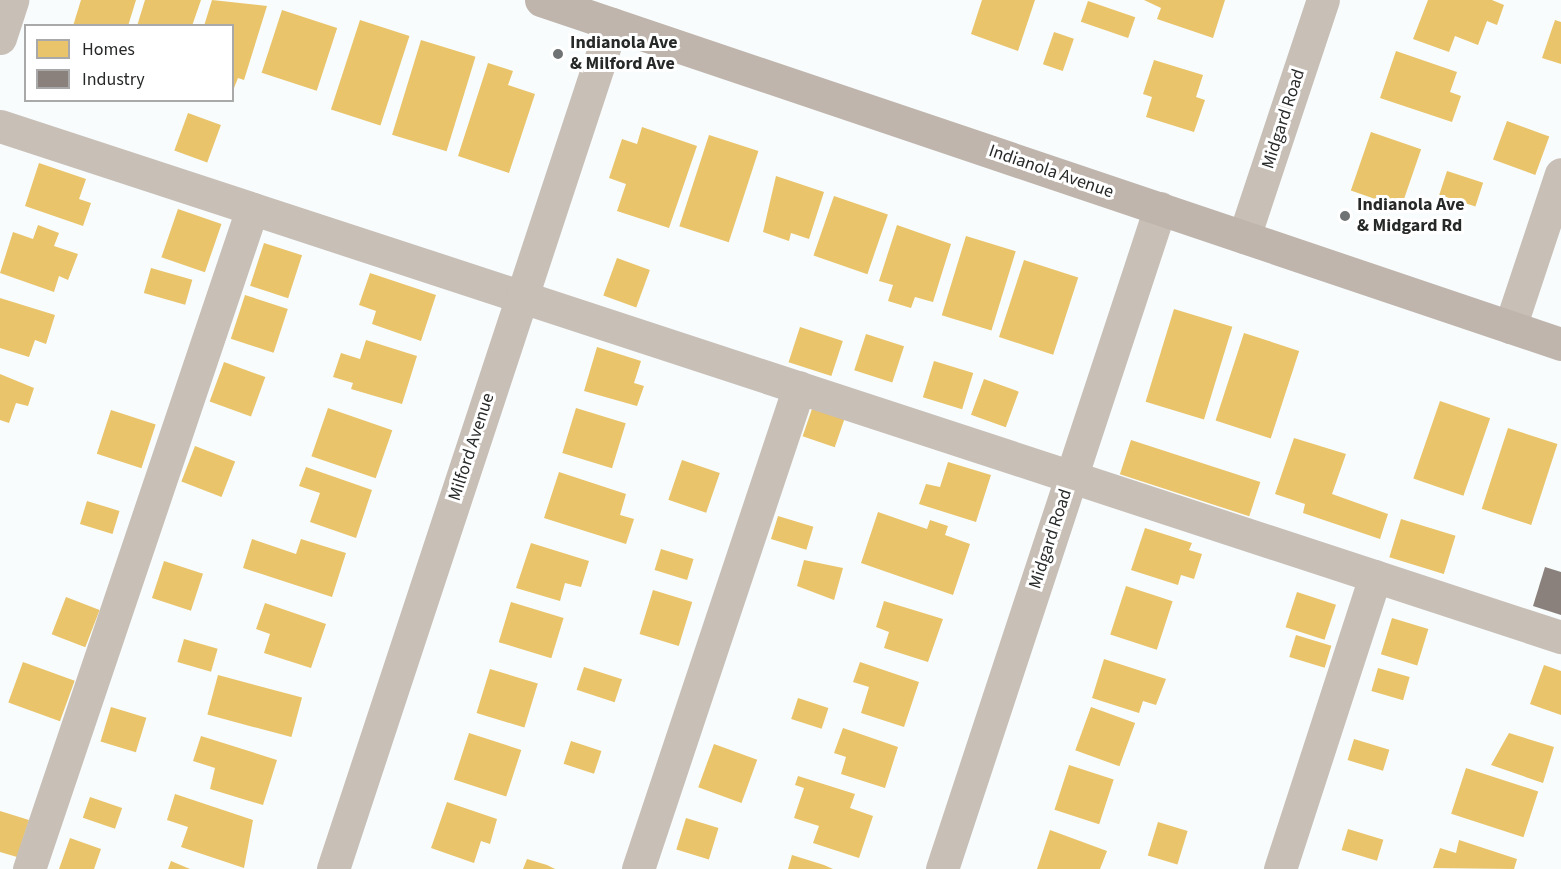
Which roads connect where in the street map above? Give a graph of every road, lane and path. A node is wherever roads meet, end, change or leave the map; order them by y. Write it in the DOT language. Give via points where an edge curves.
graph roads {
  1 [pos="12,0"];
  2 [pos="541,0"];
  3 [pos="1323,0"];
  4 [pos="612,24"];
  5 [pos="0,38"];
  6 [pos="0,126"];
  7 [pos="1561,174"];
  8 [pos="1160,208"];
  9 [pos="252,209"];
  10 [pos="1244,237"];
  11 [pos="522,297"];
  12 [pos="1510,327"];
  13 [pos="1561,344"];
  14 [pos="799,387"];
  15 [pos="1071,477"];
  16 [pos="1375,576"];
  17 [pos="1561,637"];
  18 [pos="29,869"];
  19 [pos="333,869"];
  20 [pos="638,869"];
  21 [pos="942,869"];
  22 [pos="1280,869"];
  1 -- 5 [label="street"];
  2 -- 4 [label="main road, Indianola Avenue"];
  3 -- 10 [label="street, Midgard Road"];
  4 -- 8 [label="main road, Indianola Avenue"];
  4 -- 11 [label="street, Milford Avenue"];
  6 -- 9 [label="street"];
  7 -- 12 [label="street"];
  8 -- 10 [label="main road, Indianola Avenue"];
  8 -- 15 [label="street, Midgard Road"];
  9 -- 11 [label="street"];
  9 -- 18 [label="street"];
  10 -- 12 [label="main road, Indianola Avenue"];
  11 -- 14 [label="street"];
  11 -- 19 [label="street, Milford Avenue"];
  12 -- 13 [label="main road, Indianola Avenue"];
  14 -- 15 [label="street"];
  14 -- 20 [label="street"];
  15 -- 16 [label="street"];
  15 -- 21 [label="street, Midgard Road"];
  16 -- 17 [label="street"];
  16 -- 22 [label="street"];
}
